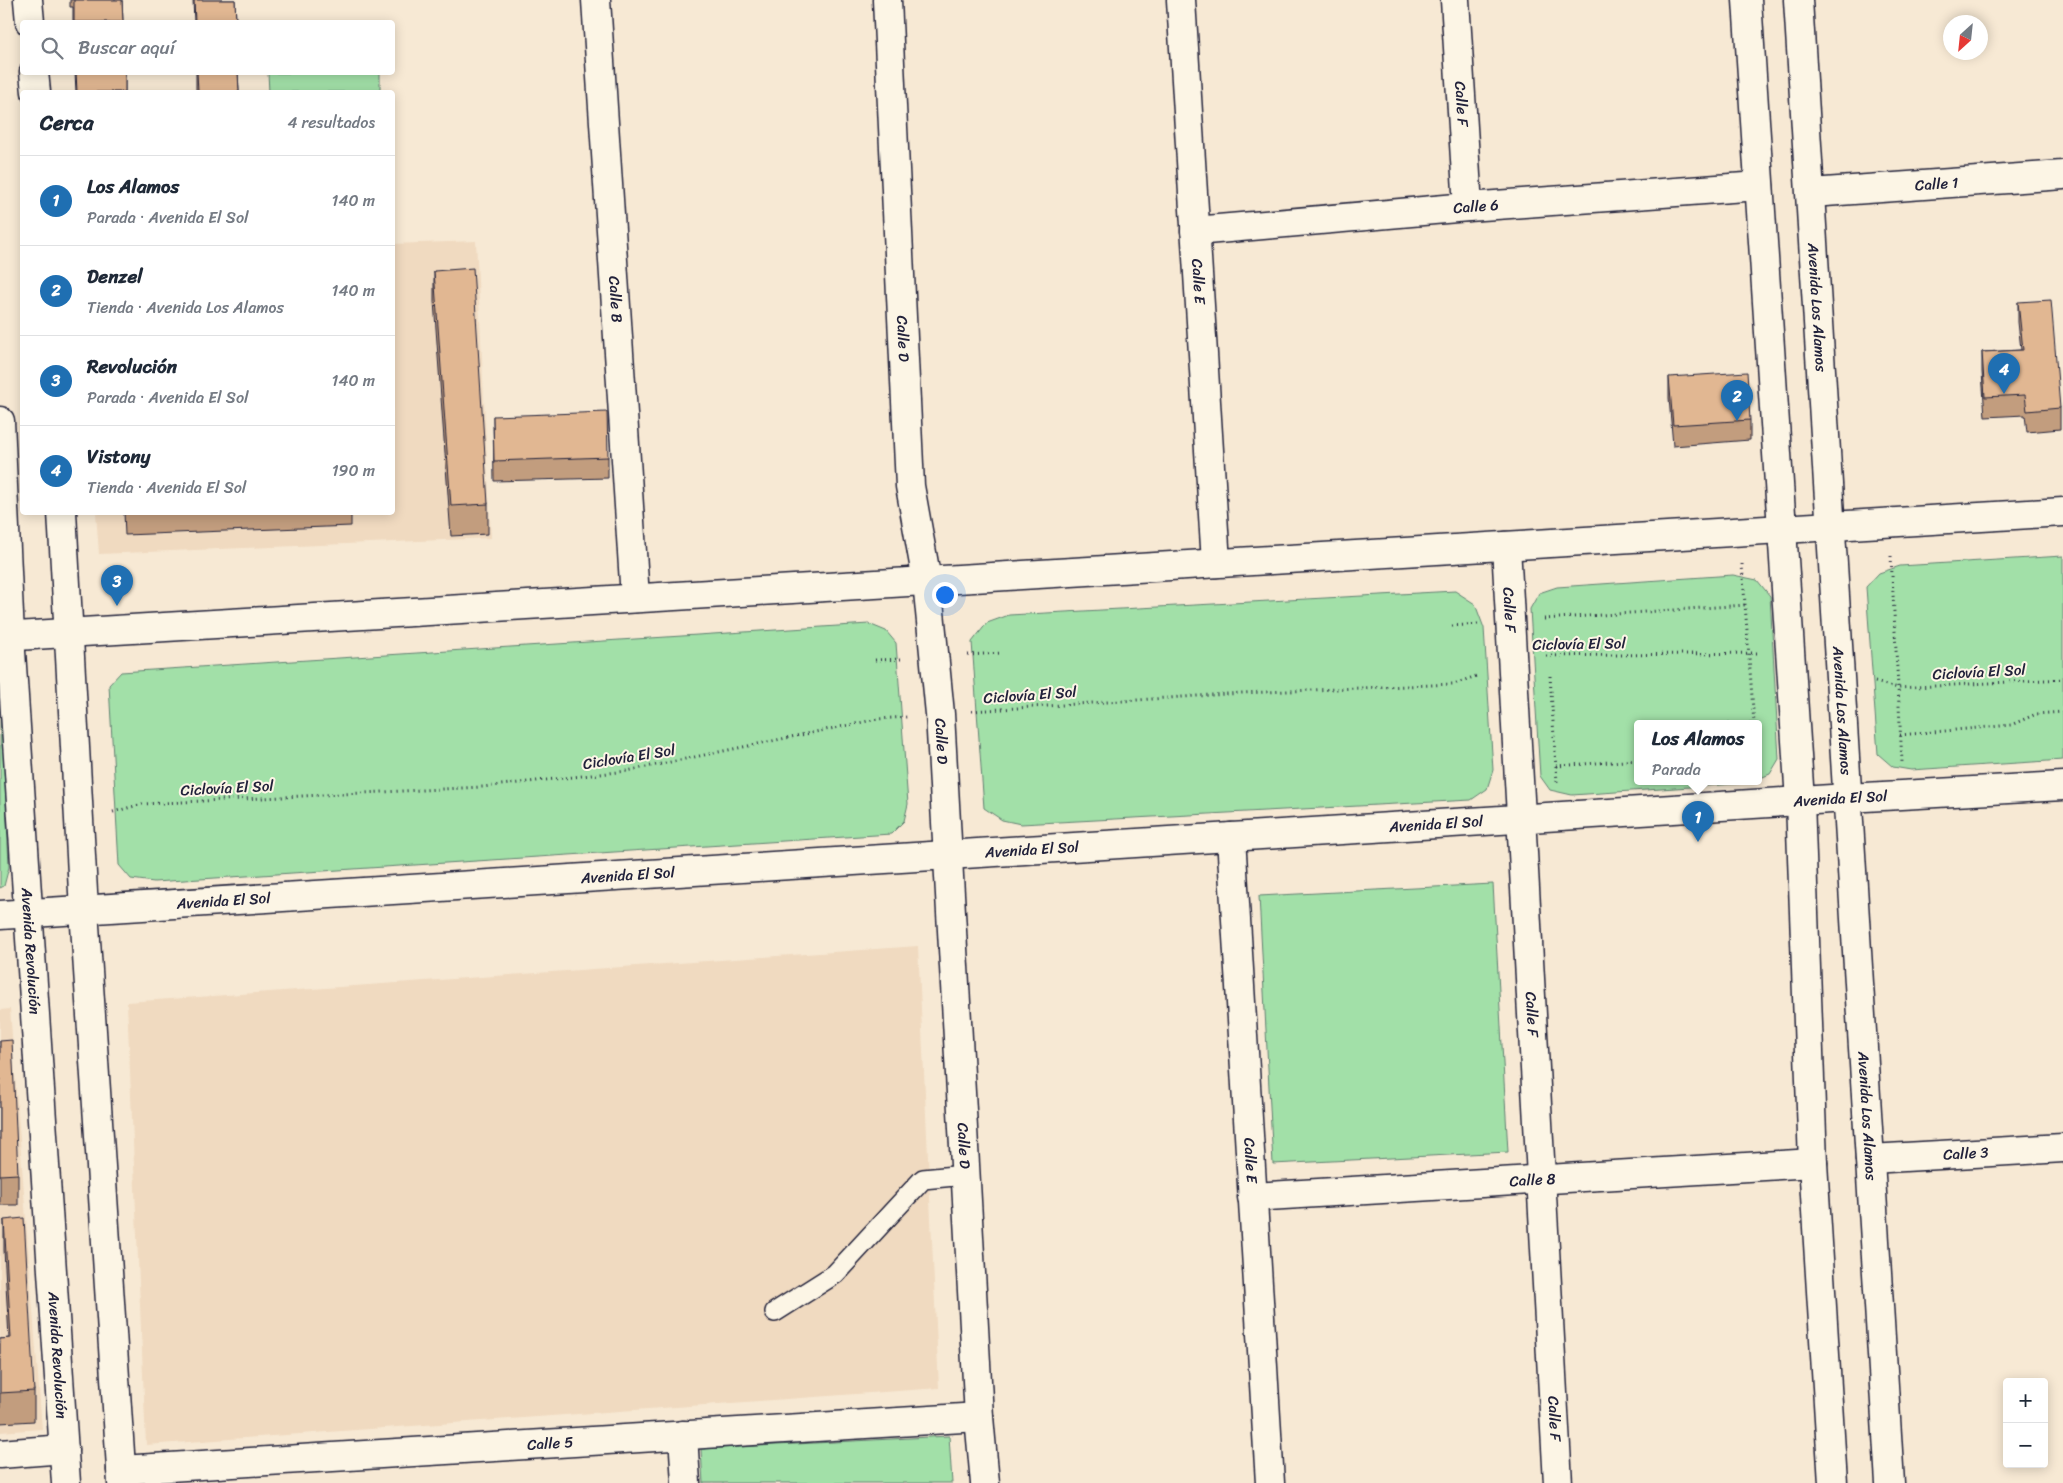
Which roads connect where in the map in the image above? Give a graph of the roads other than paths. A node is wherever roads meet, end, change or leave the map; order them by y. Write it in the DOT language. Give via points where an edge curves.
graph roads {
  1 [pos="28,0"];
  2 [pos="596,0"];
  3 [pos="887,0"];
  4 [pos="1181,0"];
  5 [pos="1455,0"];
  6 [pos="1747,0"];
  7 [pos="1798,0"];
  8 [pos="30,20"];
  9 [pos="34,75"];
  10 [pos="36,90"];
  11 [pos="2063,175"];
  12 [pos="1759,186"];
  13 [pos="1811,193"];
  14 [pos="1468,207"];
  15 [pos="1195,231"];
  16 [pos="0,421"];
  17 [pos="2063,512"];
  18 [pos="62,515"];
  19 [pos="1831,526"];
  20 [pos="1782,529"];
  21 [pos="1506,546"];
  22 [pos="1216,563"];
  23 [pos="927,581"];
  24 [pos="635,598"];
  25 [pos="68,633"];
  26 [pos="5,636"];
  27 [pos="2063,786"];
  28 [pos="1847,798"];
  29 [pos="1800,801"];
  30 [pos="1521,819"];
  31 [pos="1231,837"];
  32 [pos="948,855"];
  33 [pos="84,910"];
  34 [pos="28,914"];
  35 [pos="0,915"];
  36 [pos="2063,1148"];
  37 [pos="1870,1159"];
  38 [pos="1813,1163"];
  39 [pos="965,1175"];
  40 [pos="1541,1179"];
  41 [pos="1252,1197"];
  42 [pos="775,1312"];
  43 [pos="978,1417"];
  44 [pos="683,1435"];
  45 [pos="64,1449"];
  46 [pos="0,1454"];
  47 [pos="121,1477"];
  48 [pos="66,1483"];
  49 [pos="686,1483"];
  50 [pos="984,1483"];
  51 [pos="1251,1483"];
  52 [pos="1270,1483"];
  53 [pos="1558,1483"];
  54 [pos="1833,1483"];
  55 [pos="1890,1483"];
  1 -- 8 [label="street"];
  2 -- 24 [label="street, Calle B"];
  3 -- 23 [label="street, Calle D" via="910,486"];
  4 -- 15 [label="street, Calle E"];
  5 -- 14 [label="street, Calle F"];
  6 -- 12 [label="street"];
  7 -- 13 [label="street, Avenida Los Alamos"];
  9 -- 10 [label="street"];
  11 -- 13 [label="street, Calle 1"];
  12 -- 14 [label="street, Calle 6"];
  12 -- 20 [label="street"];
  13 -- 19 [label="street, Avenida Los Alamos"];
  14 -- 15 [label="street, Calle 6"];
  15 -- 22 [label="street, Calle E"];
  16 -- 26 [label="street, Avenida Revolución"];
  17 -- 19 [label="street"];
  18 -- 25 [label="street"];
  19 -- 20 [label="street"];
  19 -- 28 [label="street, Avenida Los Alamos"];
  20 -- 21 [label="street"];
  20 -- 29 [label="street"];
  21 -- 22 [label="street"];
  21 -- 30 [label="street, Calle F"];
  22 -- 23 [label="street"];
  23 -- 24 [label="street"];
  23 -- 32 [label="street, Calle D" via="940,714"];
  24 -- 25 [label="street"];
  25 -- 26 [label="street"];
  25 -- 33 [label="street"];
  26 -- 34 [label="street, Avenida Revolución"];
  27 -- 28 [label="street, Avenida El Sol"];
  28 -- 29 [label="street, Avenida El Sol"];
  28 -- 37 [label="street, Avenida Los Alamos"];
  29 -- 30 [label="street, Avenida El Sol"];
  29 -- 38 [label="street"];
  30 -- 31 [label="street, Avenida El Sol"];
  30 -- 40 [label="street, Calle F"];
  31 -- 32 [label="street, Avenida El Sol"];
  31 -- 41 [label="street, Calle E"];
  32 -- 33 [label="street, Avenida El Sol"];
  32 -- 39 [label="street, Calle D"];
  33 -- 34 [label="street, Avenida El Sol"];
  33 -- 47 [label="street"];
  34 -- 35 [label="street, Avenida El Sol"];
  34 -- 45 [label="street, Avenida Revolución"];
  36 -- 37 [label="street, Calle 3"];
  37 -- 55 [label="street, Avenida Los Alamos"];
  38 -- 40 [label="street, Calle 8"];
  38 -- 54 [label="street"];
  39 -- 42 [label="lane" via="923,1179 835,1274"];
  39 -- 43 [label="street, Calle D"];
  40 -- 41 [label="street, Calle 8"];
  40 -- 53 [label="street, Calle F"];
  41 -- 52 [label="street, Calle E"];
  43 -- 44 [label="street, Calle 5"];
  43 -- 50 [label="street, Calle D"];
  44 -- 47 [label="street, Calle 5"];
  44 -- 49 [label="street"];
  45 -- 46 [label="street"];
  45 -- 48 [label="street, Avenida Revolución"];
  51 -- 52 [label="street"];
}
